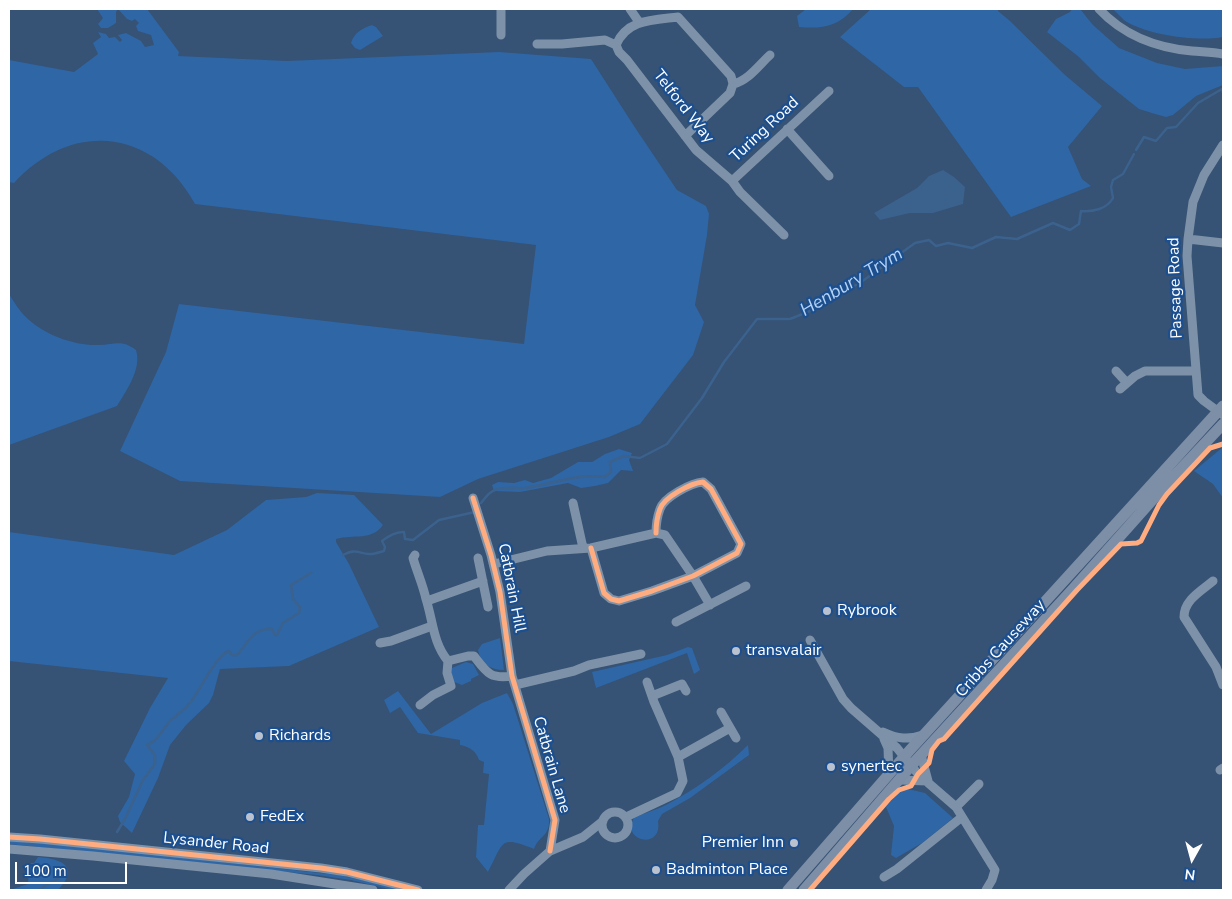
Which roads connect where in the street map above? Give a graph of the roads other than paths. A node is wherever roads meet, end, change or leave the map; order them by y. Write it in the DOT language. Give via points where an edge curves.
graph roads {
  1 [pos="501,9"];
  2 [pos="630,9"];
  3 [pos="1099,9"];
  4 [pos="680,13"];
  5 [pos="639,22"];
  6 [pos="501,36"];
  7 [pos="537,44"];
  8 [pos="616,46"];
  9 [pos="1223,48"];
  10 [pos="1209,51"];
  11 [pos="770,54"];
  12 [pos="1223,54"];
  13 [pos="733,84"];
  14 [pos="829,91"];
  15 [pos="787,129"];
  16 [pos="685,136"];
  17 [pos="1223,145"];
  18 [pos="829,176"];
  19 [pos="732,181"];
  20 [pos="784,235"];
  21 [pos="1188,239"];
  22 [pos="1223,243"];
  23 [pos="1116,371"];
  24 [pos="1196,371"];
  25 [pos="1221,419"];
  26 [pos="473,498"];
  27 [pos="574,503"];
  28 [pos="656,533"];
  29 [pos="587,548"];
  30 [pos="415,554"];
  31 [pos="478,558"];
  32 [pos="494,564"];
  33 [pos="693,576"];
  34 [pos="483,581"];
  35 [pos="1213,581"];
  36 [pos="746,586"];
  37 [pos="427,601"];
  38 [pos="710,605"];
  39 [pos="488,607"];
  40 [pos="676,622"];
  41 [pos="432,626"];
  42 [pos="810,640"];
  43 [pos="380,643"];
  44 [pos="641,654"];
  45 [pos="448,661"];
  46 [pos="1220,665"];
  47 [pos="512,676"];
  48 [pos="647,682"];
  49 [pos="515,685"];
  50 [pos="1223,685"];
  51 [pos="686,691"];
  52 [pos="652,696"];
  53 [pos="420,705"];
  54 [pos="720,712"];
  55 [pos="730,728"];
  56 [pos="876,729"];
  57 [pos="924,734"];
  58 [pos="736,738"];
  59 [pos="921,755"];
  60 [pos="678,757"];
  61 [pos="907,762"];
  62 [pos="889,775"];
  63 [pos="900,780"];
  64 [pos="928,781"];
  65 [pos="979,784"];
  66 [pos="956,807"];
  67 [pos="962,816"];
  68 [pos="626,817"];
  69 [pos="603,821"];
  70 [pos="607,835"];
  71 [pos="583,837"];
  72 [pos="9,838"];
  73 [pos="9,849"];
  74 [pos="550,852"];
  75 [pos="884,877"];
  76 [pos="510,889"];
  77 [pos="373,890"];
  78 [pos="418,890"];
  79 [pos="788,890"];
  80 [pos="804,890"];
  81 [pos="986,890"];
  1 -- 6 [label="street"];
  2 -- 5 [label="street"];
  3 -- 10 [label="street" via="1114,23 1142,40 1192,51"];
  4 -- 5 [label="street"];
  4 -- 13 [label="street" via="731,76"];
  5 -- 8 [label="street" via="620,38"];
  7 -- 8 [label="street" via="605,40"];
  8 -- 16 [label="street, Telford Way"];
  9 -- 10 [label="street"];
  10 -- 12 [label="street"];
  11 -- 13 [label="street" via="747,77"];
  13 -- 16 [label="street" via="730,93"];
  14 -- 15 [label="street, Turing Road"];
  15 -- 18 [label="street"];
  15 -- 19 [label="street, Turing Road"];
  16 -- 19 [label="street, Telford Way" via="696,150"];
  17 -- 21 [label="street, Passage Road" via="1204,175 1193,202"];
  19 -- 20 [label="street, Turing Road"];
  21 -- 22 [label="street"];
  21 -- 24 [label="street, Passage Road"];
  23 -- 24 [label="street" via="1124,386 1145,371"];
  24 -- 25 [label="street, Passage Road" via="1198,395"];
  25 -- 57 [label="main road, Cribbs Causeway"];
  25 -- 59 [label="main road, Cribbs Causeway" via="1073,589"];
  26 -- 32 [label="street, Catbrain Hill"];
  27 -- 29 [label="street"];
  28 -- 29 [label="street"];
  28 -- 33 [label="street" via="665,535"];
  28 -- 33 [label="street" via="660,508 665,501 689,486 703,482 711,488 741,544 740,549"];
  29 -- 32 [label="street" via="547,551"];
  29 -- 33 [label="street" via="601,587 614,600 638,596"];
  30 -- 37 [label="street" via="413,558"];
  31 -- 34 [label="street"];
  32 -- 47 [label="street, Catbrain Hill"];
  33 -- 38 [label="street"];
  34 -- 37 [label="street"];
  34 -- 39 [label="street"];
  35 -- 46 [label="street" via="1190,600 1184,616"];
  36 -- 38 [label="street"];
  37 -- 41 [label="street"];
  38 -- 40 [label="street"];
  41 -- 43 [label="street"];
  41 -- 45 [label="street" via="439,651"];
  42 -- 56 [label="street" via="843,699"];
  44 -- 49 [label="street"];
  45 -- 47 [label="street" via="474,656 489,674"];
  45 -- 53 [label="street" via="451,686"];
  46 -- 50 [label="street"];
  47 -- 49 [label="street, Catbrain Hill"];
  48 -- 52 [label="street"];
  49 -- 74 [label="street, Catbrain Lane" via="555,820"];
  51 -- 52 [label="street" via="682,684"];
  52 -- 60 [label="street"];
  54 -- 55 [label="street"];
  55 -- 58 [label="street"];
  55 -- 60 [label="street"];
  56 -- 57 [label="street" via="904,739"];
  56 -- 61 [label="street"];
  56 -- 62 [label="street" via="888,748"];
  57 -- 61 [label="main road, Cribbs Causeway"];
  59 -- 61 [label="main road, Cribbs Causeway"];
  59 -- 64 [label="street"];
  60 -- 68 [label="street" via="682,781 677,793"];
  61 -- 62 [label="main road, Cribbs Causeway"];
  61 -- 63 [label="main road, Cribbs Causeway"];
  61 -- 64 [label="street"];
  62 -- 79 [label="main road, Cribbs Causeway"];
  63 -- 64 [label="street"];
  63 -- 80 [label="main road, Cribbs Causeway"];
  64 -- 66 [label="street"];
  65 -- 66 [label="street"];
  66 -- 67 [label="street"];
  67 -- 75 [label="street" via="899,873"];
  67 -- 81 [label="street" via="995,870"];
  68 -- 69 [label="street" via="611,813"];
  68 -- 70 [label="street" via="625,834 615,838"];
  69 -- 70 [label="street"];
  69 -- 71 [label="street"];
  70 -- 71 [label="street"];
  71 -- 74 [label="street"];
  72 -- 78 [label="street, Lysander Road" via="321,868"];
  73 -- 77 [label="street, Lysander Road" via="270,874"];
  74 -- 76 [label="street"];
}
